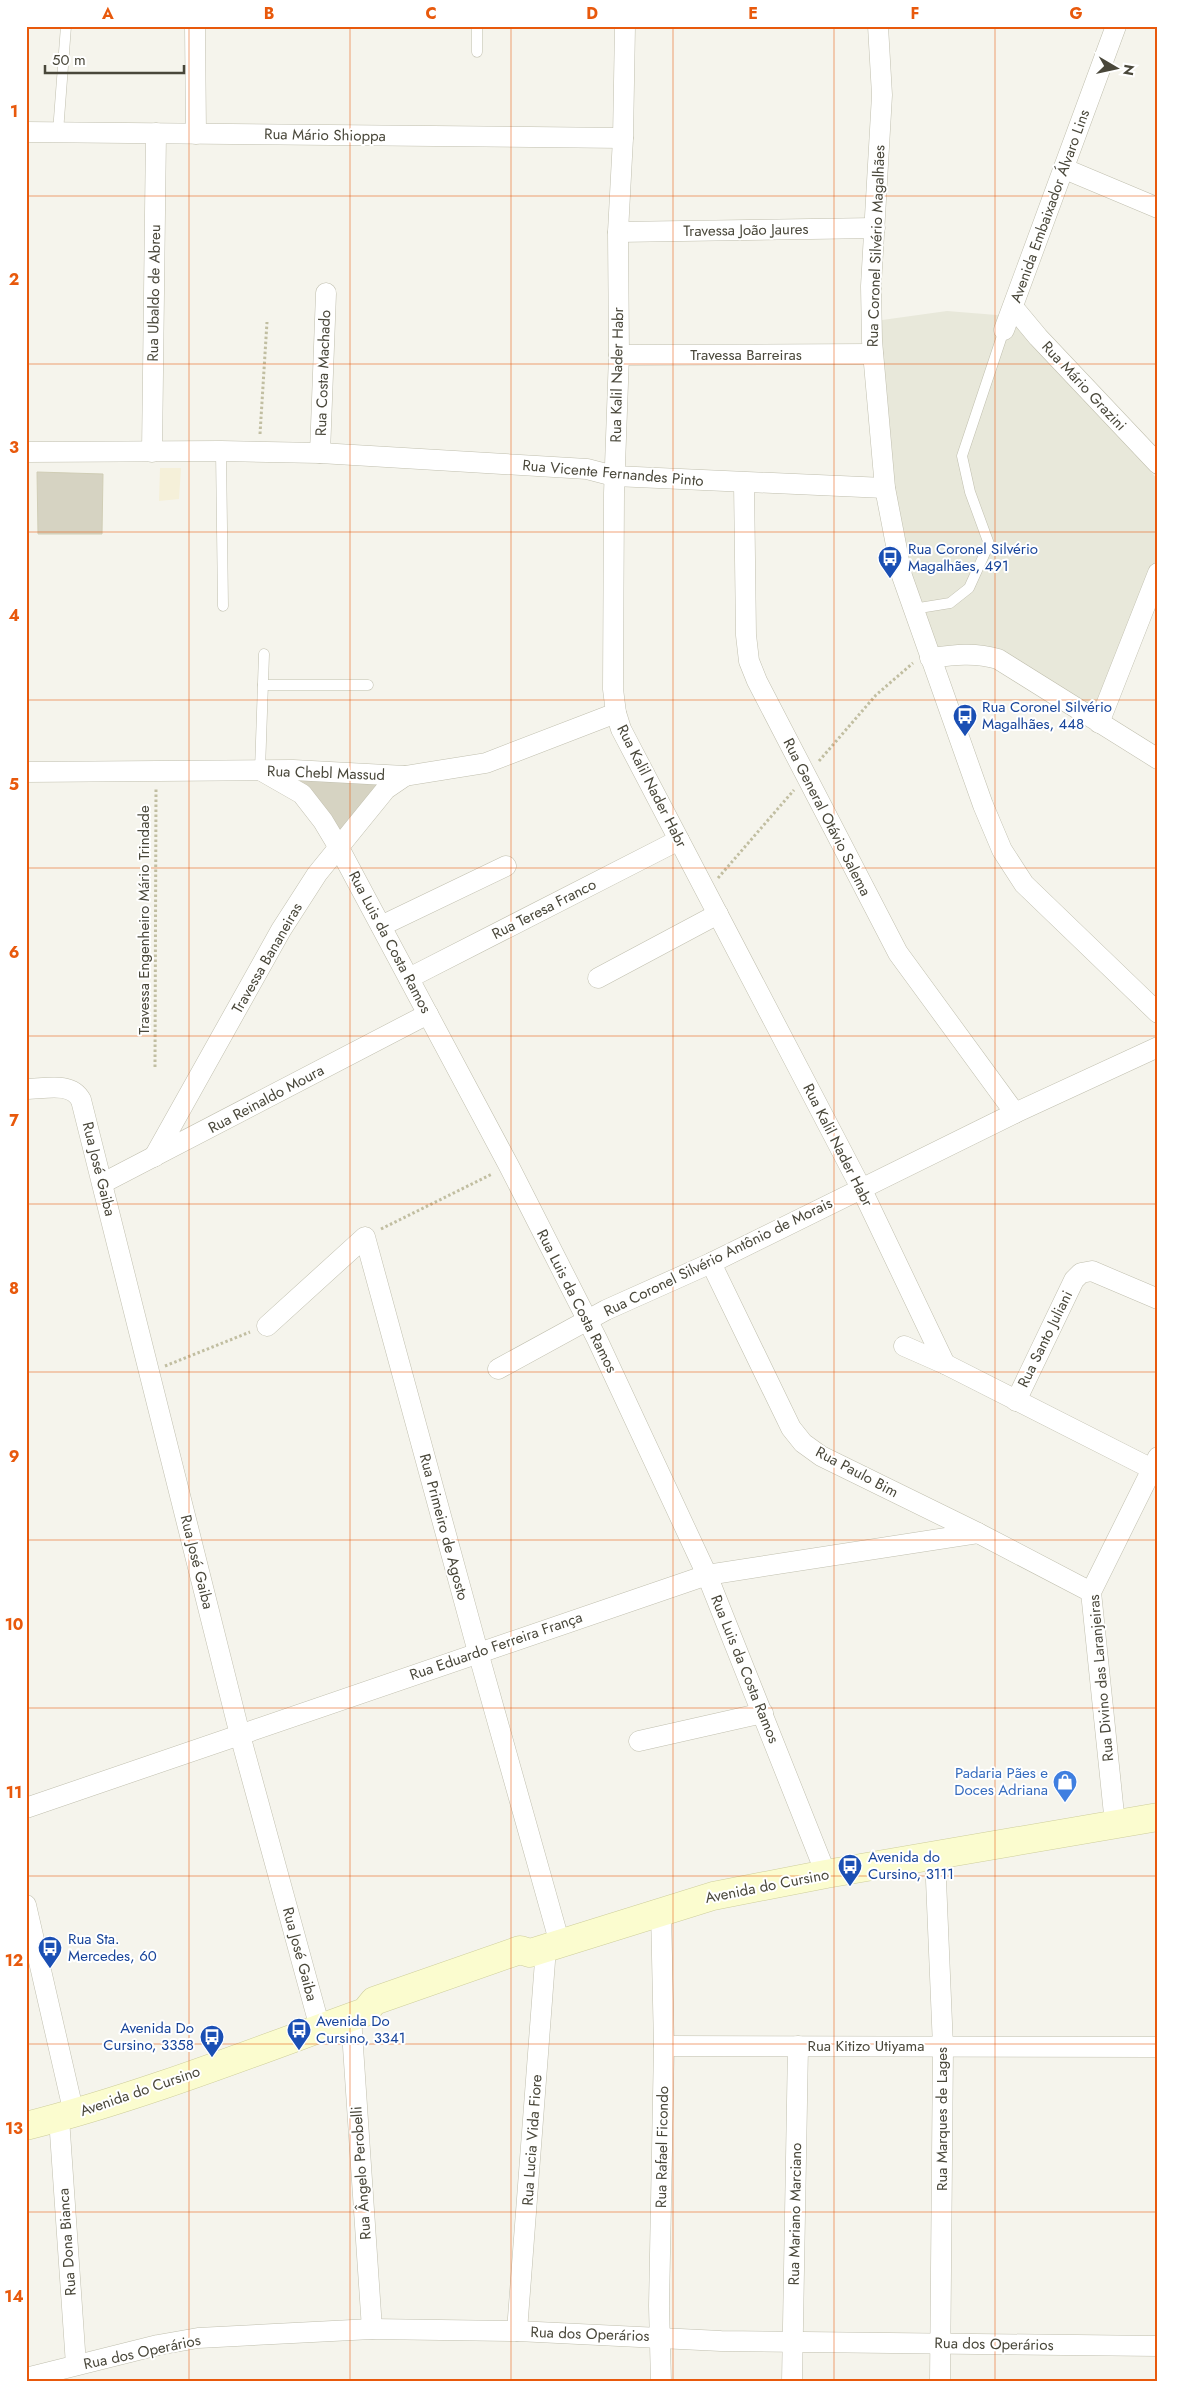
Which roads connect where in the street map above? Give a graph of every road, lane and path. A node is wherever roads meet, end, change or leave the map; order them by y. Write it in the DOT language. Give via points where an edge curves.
graph roads {
  1 [pos="66,26"];
  2 [pos="195,26"];
  3 [pos="477,26"];
  4 [pos="626,26"];
  5 [pos="878,26"];
  6 [pos="1116,26"];
  7 [pos="476,52"];
  8 [pos="26,132"];
  9 [pos="58,132"];
  10 [pos="156,133"];
  11 [pos="196,134"];
  12 [pos="623,138"];
  13 [pos="1065,169"];
  14 [pos="1158,208"];
  15 [pos="875,228"];
  16 [pos="618,232"];
  17 [pos="326,293"];
  18 [pos="1013,307"];
  19 [pos="267,322"];
  20 [pos="1004,330"];
  21 [pos="618,354"];
  22 [pos="873,354"];
  23 [pos="221,451"];
  24 [pos="26,452"];
  25 [pos="152,452"];
  26 [pos="259,452"];
  27 [pos="320,453"];
  28 [pos="1158,464"];
  29 [pos="614,476"];
  30 [pos="744,483"];
  31 [pos="885,488"];
  32 [pos="1158,573"];
  33 [pos="223,606"];
  34 [pos="913,609"];
  35 [pos="264,654"];
  36 [pos="930,658"];
  37 [pos="263,685"];
  38 [pos="368,685"];
  39 [pos="616,713"];
  40 [pos="1099,724"];
  41 [pos="1158,759"];
  42 [pos="260,770"];
  43 [pos="26,772"];
  44 [pos="157,773"];
  45 [pos="405,776"];
  46 [pos="806,776"];
  47 [pos="679,840"];
  48 [pos="338,846"];
  49 [pos="506,866"];
  50 [pos="706,891"];
  51 [pos="718,914"];
  52 [pos="382,926"];
  53 [pos="409,978"];
  54 [pos="598,978"];
  55 [pos="1158,1013"];
  56 [pos="428,1014"];
  57 [pos="1158,1047"];
  58 [pos="155,1067"];
  59 [pos="26,1090"];
  60 [pos="1015,1113"];
  61 [pos="154,1157"];
  62 [pos="509,1166"];
  63 [pos="103,1183"];
  64 [pos="861,1188"];
  65 [pos="365,1237"];
  66 [pos="711,1262"];
  67 [pos="1158,1299"];
  68 [pos="588,1320"];
  69 [pos="267,1326"];
  70 [pos="904,1346"];
  71 [pos="945,1364"];
  72 [pos="498,1369"];
  73 [pos="150,1372"];
  74 [pos="1016,1401"];
  75 [pos="1156,1466"];
  76 [pos="978,1533"];
  77 [pos="707,1575"];
  78 [pos="1091,1592"];
  79 [pos="478,1652"];
  80 [pos="763,1713"];
  81 [pos="240,1735"];
  82 [pos="639,1741"];
  83 [pos="26,1808"];
  84 [pos="1158,1817"];
  85 [pos="1114,1824"];
  86 [pos="935,1856"];
  87 [pos="826,1874"];
  88 [pos="26,1905"];
  89 [pos="661,1911"];
  90 [pos="546,1948"];
  91 [pos="358,2014"];
  92 [pos="320,2028"];
  93 [pos="664,2046"];
  94 [pos="798,2046"];
  95 [pos="943,2047"];
  96 [pos="1158,2047"];
  97 [pos="67,2116"];
  98 [pos="26,2126"];
  99 [pos="372,2329"];
  100 [pos="517,2331"];
  101 [pos="660,2337"];
  102 [pos="794,2342"];
  103 [pos="940,2344"];
  104 [pos="1158,2346"];
  105 [pos="76,2366"];
  106 [pos="26,2378"];
  107 [pos="661,2382"];
  108 [pos="792,2382"];
  109 [pos="940,2382"];
  1 -- 9 [label="lane"];
  2 -- 11 [label="street"];
  3 -- 7 [label="lane"];
  4 -- 12 [label="street, Rua Kalil Nader Habr"];
  5 -- 15 [label="street, Rua Coronel Silvério Magalhães" via="882,95"];
  6 -- 13 [label="street, Avenida Embaixador Álvaro Lins"];
  8 -- 9 [label="street, Rua Mário Shioppa"];
  9 -- 10 [label="street, Rua Mário Shioppa"];
  10 -- 11 [label="street, Rua Mário Shioppa"];
  10 -- 25 [label="street, Rua Ubaldo de Abreu"];
  11 -- 12 [label="street, Rua Mário Shioppa"];
  12 -- 16 [label="street, Rua Kalil Nader Habr"];
  13 -- 14 [label="street"];
  13 -- 18 [label="street, Avenida Embaixador Álvaro Lins"];
  15 -- 16 [label="street, Travessa João Jaures"];
  15 -- 22 [label="street, Rua Coronel Silvério Magalhães"];
  16 -- 21 [label="street, Rua Kalil Nader Habr"];
  17 -- 27 [label="street, Rua Costa Machado"];
  18 -- 20 [label="street, Avenida Embaixador Álvaro Lins"];
  18 -- 28 [label="street, Rua Mário Grazini"];
  19 -- 26 [label="path"];
  20 -- 34 [label="lane" via="962,456 970,492 990,544 969,588 950,603"];
  21 -- 22 [label="street, Travessa Barreiras"];
  21 -- 29 [label="street, Rua Kalil Nader Habr"];
  22 -- 31 [label="street, Rua Coronel Silvério Magalhães"];
  23 -- 25 [label="street, Rua Vicente Fernandes Pinto"];
  23 -- 26 [label="street, Rua Vicente Fernandes Pinto"];
  23 -- 33 [label="lane"];
  24 -- 25 [label="street, Rua Vicente Fernandes Pinto"];
  26 -- 27 [label="street, Rua Vicente Fernandes Pinto"];
  27 -- 29 [label="street, Rua Vicente Fernandes Pinto" via="587,468"];
  29 -- 30 [label="street, Rua Vicente Fernandes Pinto"];
  29 -- 39 [label="street, Rua Kalil Nader Habr" via="613,689"];
  30 -- 31 [label="street, Rua Vicente Fernandes Pinto"];
  30 -- 46 [label="street, Rua General Otávio Salema" via="749,662"];
  31 -- 34 [label="street, Rua Coronel Silvério Magalhães" via="902,576"];
  32 -- 40 [label="street"];
  34 -- 36 [label="street, Rua Coronel Silvério Magalhães"];
  35 -- 37 [label="lane"];
  36 -- 40 [label="street" via="956,654 998,659"];
  36 -- 46 [label="path" via="912,663 876,695"];
  36 -- 55 [label="street, Rua Coronel Silvério Magalhães" via="983,805 1014,871 1064,924"];
  37 -- 38 [label="lane"];
  37 -- 42 [label="lane"];
  39 -- 45 [label="street, Rua Chebl Massud" via="486,763"];
  39 -- 47 [label="street, Rua Kalil Nader Habr" via="621,729"];
  40 -- 41 [label="street"];
  42 -- 44 [label="street, Rua Chebl Massud"];
  42 -- 45 [label="street, Rua Chebl Massud"];
  42 -- 48 [label="street, Rua Luis da Costa Ramos" via="302,794"];
  43 -- 44 [label="street, Rua Chebl Massud"];
  44 -- 58 [label="path, Travessa Engenheiro Mário Trindade"];
  45 -- 48 [label="street, Travessa Bananeiras" via="386,789"];
  46 -- 50 [label="path"];
  46 -- 60 [label="street, Rua General Otávio Salema" via="898,953"];
  47 -- 50 [label="street, Rua Kalil Nader Habr"];
  47 -- 53 [label="street, Rua Teresa Franco"];
  48 -- 52 [label="street, Rua Luis da Costa Ramos"];
  48 -- 61 [label="street, Travessa Bananeiras" via="281,930"];
  49 -- 52 [label="street"];
  50 -- 51 [label="street, Rua Kalil Nader Habr"];
  51 -- 54 [label="street"];
  51 -- 64 [label="street, Rua Kalil Nader Habr"];
  52 -- 53 [label="street, Rua Luis da Costa Ramos"];
  53 -- 56 [label="street, Rua Luis da Costa Ramos"];
  56 -- 61 [label="street, Rua Reinaldo Moura"];
  56 -- 62 [label="street, Rua Luis da Costa Ramos"];
  57 -- 60 [label="street, Rua Coronel Silvério Antônio de Morais"];
  59 -- 63 [label="street, Rua José Gaiba" via="65,1088 78,1094"];
  60 -- 64 [label="street, Rua Coronel Silvério Antônio de Morais"];
  61 -- 63 [label="street, Rua Reinaldo Moura"];
  62 -- 65 [label="path"];
  62 -- 68 [label="street, Rua Luis da Costa Ramos"];
  63 -- 73 [label="street, Rua José Gaiba"];
  64 -- 66 [label="street, Rua Coronel Silvério Antônio de Morais"];
  64 -- 71 [label="street, Rua Kalil Nader Habr"];
  65 -- 69 [label="street"];
  65 -- 79 [label="street, Rua Primeiro de Agosto"];
  66 -- 68 [label="street, Rua Coronel Silvério Antônio de Morais"];
  66 -- 76 [label="street, Rua Paulo Bim" via="791,1428 803,1443 821,1456"];
  67 -- 74 [label="street, Rua Santo Juliani" via="1092,1271 1081,1273 1074,1280"];
  68 -- 72 [label="street, Rua Coronel Silvério Antônio de Morais"];
  68 -- 77 [label="street, Rua Luis da Costa Ramos"];
  69 -- 73 [label="path"];
  70 -- 71 [label="street"];
  71 -- 74 [label="street"];
  73 -- 81 [label="street, Rua José Gaiba"];
  74 -- 75 [label="street"];
  75 -- 78 [label="street, Rua Divino das Laranjeiras"];
  76 -- 77 [label="street, Rua Eduardo Ferreira França"];
  76 -- 78 [label="street, Rua Paulo Bim"];
  77 -- 79 [label="street, Rua Eduardo Ferreira França"];
  77 -- 80 [label="street, Rua Luis da Costa Ramos"];
  78 -- 85 [label="street, Rua Divino das Laranjeiras"];
  79 -- 81 [label="street, Rua Eduardo Ferreira França"];
  79 -- 90 [label="street, Rua Primeiro de Agosto"];
  80 -- 82 [label="street"];
  80 -- 87 [label="street, Rua Luis da Costa Ramos"];
  81 -- 83 [label="street, Rua Eduardo Ferreira França"];
  81 -- 92 [label="street, Rua José Gaiba"];
  84 -- 85 [label="main road, Avenida do Cursino"];
  85 -- 86 [label="main road, Avenida do Cursino"];
  86 -- 87 [label="main road, Avenida do Cursino"];
  86 -- 95 [label="street, Rua Marques de Lages"];
  87 -- 89 [label="main road, Avenida do Cursino" via="713,1896"];
  88 -- 97 [label="street, Rua Dona Bianca"];
  89 -- 90 [label="main road, Avenida do Cursino"];
  89 -- 93 [label="street, Rua Rafael Ficondo"];
  90 -- 91 [label="main road, Avenida do Cursino" via="524,1962 378,2015"];
  90 -- 100 [label="street, Rua Lucia Vida Fiore"];
  91 -- 92 [label="main road, Avenida do Cursino"];
  91 -- 99 [label="street, Rua Ângelo Perobelli"];
  92 -- 97 [label="main road, Avenida do Cursino"];
  93 -- 94 [label="street, Rua Kitizo Utiyama"];
  93 -- 101 [label="street, Rua Rafael Ficondo"];
  94 -- 95 [label="street, Rua Kitizo Utiyama"];
  94 -- 102 [label="street, Rua Mariano Marciano"];
  95 -- 96 [label="street, Rua Kitizo Utiyama"];
  95 -- 103 [label="street, Rua Marques de Lages"];
  97 -- 98 [label="main road, Avenida do Cursino"];
  97 -- 105 [label="street, Rua Dona Bianca"];
  99 -- 100 [label="street, Rua dos Operários"];
  99 -- 105 [label="street, Rua dos Operários" via="198,2338"];
  100 -- 101 [label="street, Rua dos Operários"];
  101 -- 102 [label="street, Rua dos Operários"];
  101 -- 107 [label="street, Rua Rafael Ficondo"];
  102 -- 103 [label="street, Rua dos Operários"];
  102 -- 108 [label="street, Rua Mariano Marciano"];
  103 -- 104 [label="street, Rua dos Operários"];
  103 -- 109 [label="street, Rua Marques de Lages"];
  105 -- 106 [label="street, Rua dos Operários"];
}
